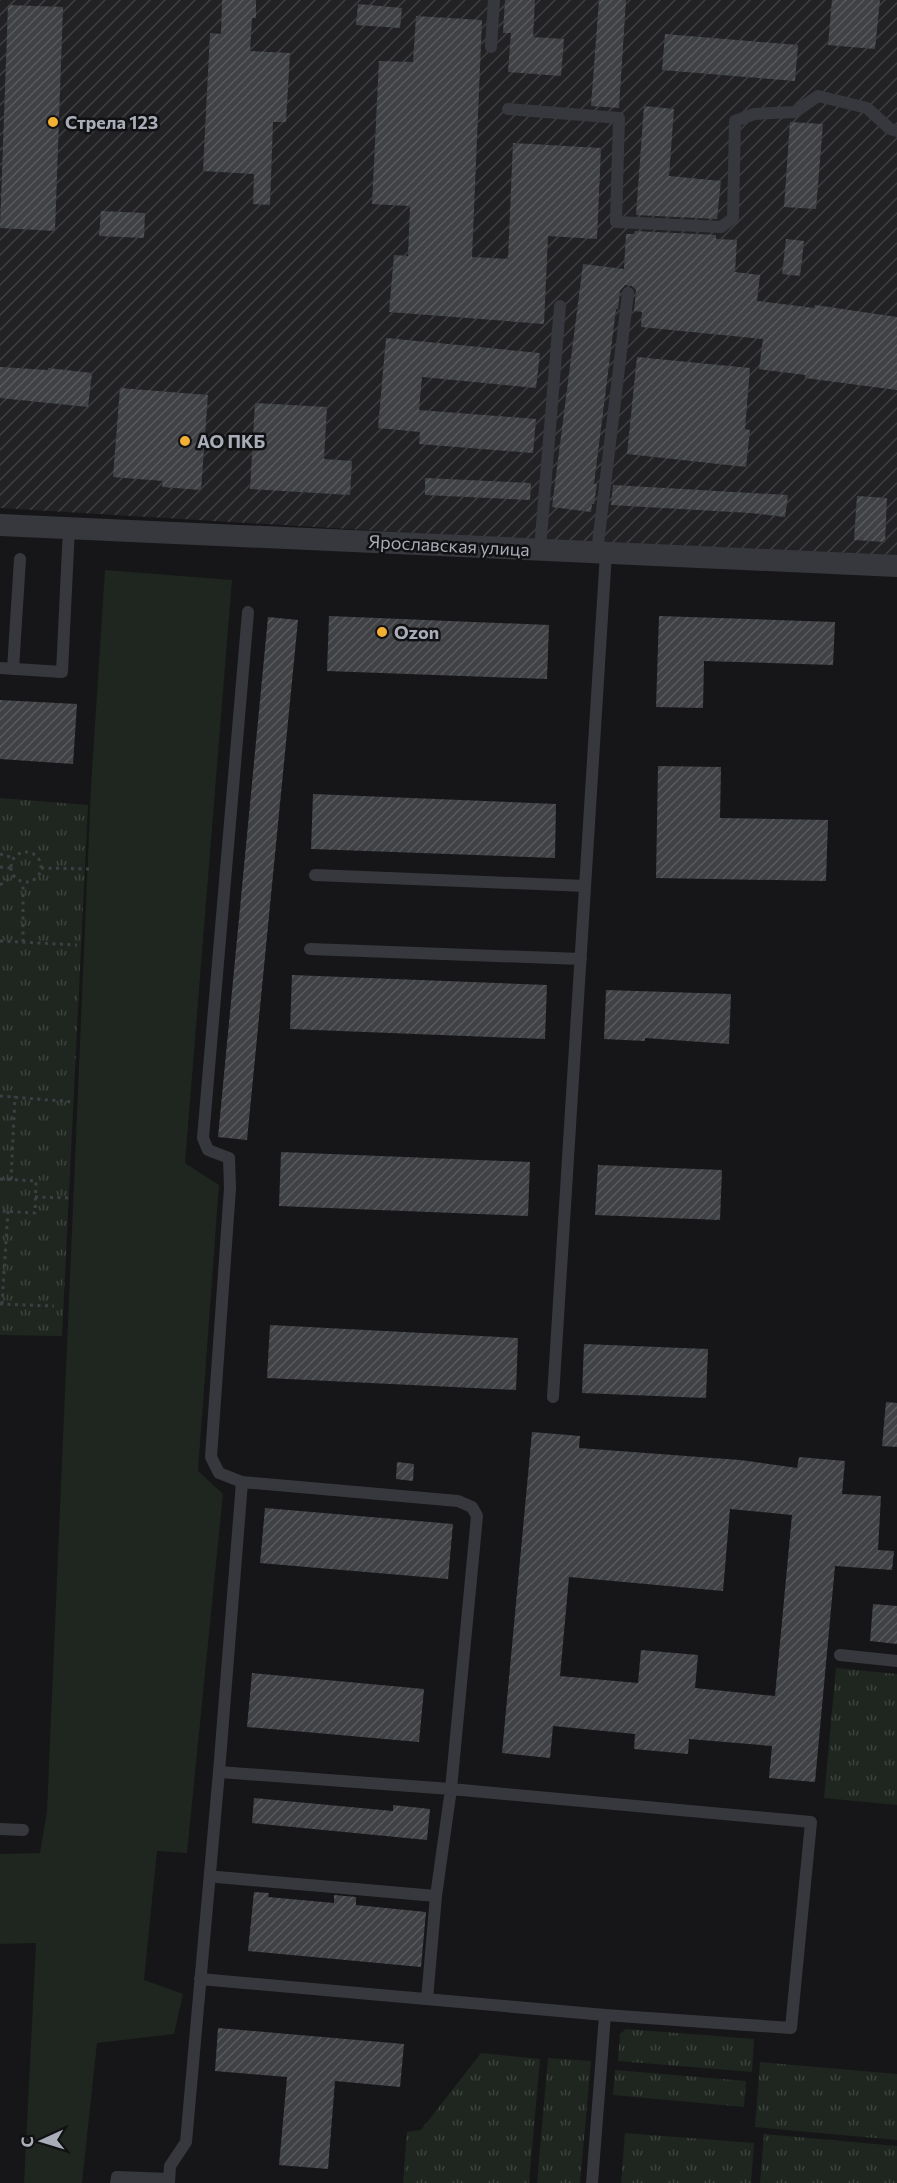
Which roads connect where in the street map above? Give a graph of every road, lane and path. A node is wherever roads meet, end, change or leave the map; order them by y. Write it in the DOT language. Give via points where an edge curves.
graph roads {
  1 [pos="494,0"];
  2 [pos="491,47"];
  3 [pos="508,109"];
  4 [pos="897,130"];
  5 [pos="628,292"];
  6 [pos="560,306"];
  7 [pos="0,525"];
  8 [pos="69,528"];
  9 [pos="540,549"];
  10 [pos="602,552"];
  11 [pos="20,559"];
  12 [pos="897,566"];
  13 [pos="248,612"];
  14 [pos="0,668"];
  15 [pos="13,669"];
  16 [pos="0,854"];
  17 [pos="14,858"];
  18 [pos="0,867"];
  19 [pos="11,867"];
  20 [pos="41,868"];
  21 [pos="90,869"];
  22 [pos="315,875"];
  23 [pos="14,876"];
  24 [pos="23,883"];
  25 [pos="0,885"];
  26 [pos="585,886"];
  27 [pos="0,941"];
  28 [pos="23,942"];
  29 [pos="77,945"];
  30 [pos="310,949"];
  31 [pos="581,959"];
  32 [pos="0,1096"];
  33 [pos="15,1096"];
  34 [pos="74,1102"];
  35 [pos="0,1179"];
  36 [pos="11,1180"];
  37 [pos="35,1197"];
  38 [pos="72,1198"];
  39 [pos="0,1211"];
  40 [pos="9,1211"];
  41 [pos="1,1304"];
  42 [pos="54,1305"];
  43 [pos="553,1397"];
  44 [pos="242,1482"];
  45 [pos="840,1655"];
  46 [pos="897,1661"];
  47 [pos="219,1772"];
  48 [pos="451,1789"];
  49 [pos="0,1829"];
  50 [pos="23,1830"];
  51 [pos="217,1877"];
  52 [pos="436,1896"];
  53 [pos="200,1979"];
  54 [pos="427,1999"];
  55 [pos="605,2015"];
  56 [pos="169,2181"];
  57 [pos="116,2183"];
  58 [pos="592,2183"];
  1 -- 2 [label="lane"];
  3 -- 4 [label="lane" via="619,118 616,222 721,227 733,218 735,121 754,114 795,112 818,96 867,108 890,129"];
  5 -- 10 [label="lane"];
  6 -- 9 [label="lane"];
  7 -- 8 [label="street, Ярославская улица"];
  8 -- 9 [label="street, Ярославская улица"];
  8 -- 15 [label="lane" via="62,672"];
  9 -- 10 [label="street, Ярославская улица"];
  10 -- 12 [label="street, Ярославская улица"];
  10 -- 26 [label="lane"];
  11 -- 15 [label="lane"];
  13 -- 44 [label="lane" via="203,1138 208,1150 229,1158 230,1188 211,1457 219,1473"];
  14 -- 15 [label="lane"];
  16 -- 17 [label="path"];
  17 -- 19 [label="path"];
  17 -- 20 [label="path" via="31,852 42,863"];
  18 -- 19 [label="path"];
  19 -- 23 [label="path"];
  20 -- 21 [label="path"];
  20 -- 24 [label="path" via="37,879"];
  22 -- 26 [label="lane"];
  23 -- 24 [label="path"];
  23 -- 25 [label="path"];
  24 -- 28 [label="path"];
  26 -- 31 [label="lane"];
  27 -- 28 [label="path"];
  28 -- 29 [label="path"];
  30 -- 31 [label="lane"];
  31 -- 43 [label="lane"];
  32 -- 33 [label="path"];
  33 -- 34 [label="path"];
  33 -- 36 [label="path"];
  35 -- 36 [label="path"];
  36 -- 37 [label="path" via="36,1181"];
  37 -- 38 [label="path"];
  37 -- 40 [label="path" via="34,1213"];
  39 -- 40 [label="path"];
  40 -- 41 [label="path"];
  41 -- 42 [label="path"];
  44 -- 47 [label="lane"];
  44 -- 48 [label="lane" via="458,1501 472,1507 477,1516"];
  45 -- 46 [label="lane"];
  47 -- 48 [label="lane"];
  47 -- 53 [label="lane"];
  48 -- 52 [label="lane"];
  48 -- 55 [label="lane" via="811,1822 791,2028"];
  49 -- 50 [label="lane"];
  51 -- 52 [label="lane"];
  52 -- 54 [label="lane"];
  53 -- 54 [label="lane"];
  53 -- 56 [label="lane" via="186,2142 170,2166"];
  54 -- 55 [label="lane"];
  55 -- 58 [label="lane"];
  56 -- 57 [label="lane" via="117,2176"];
}
